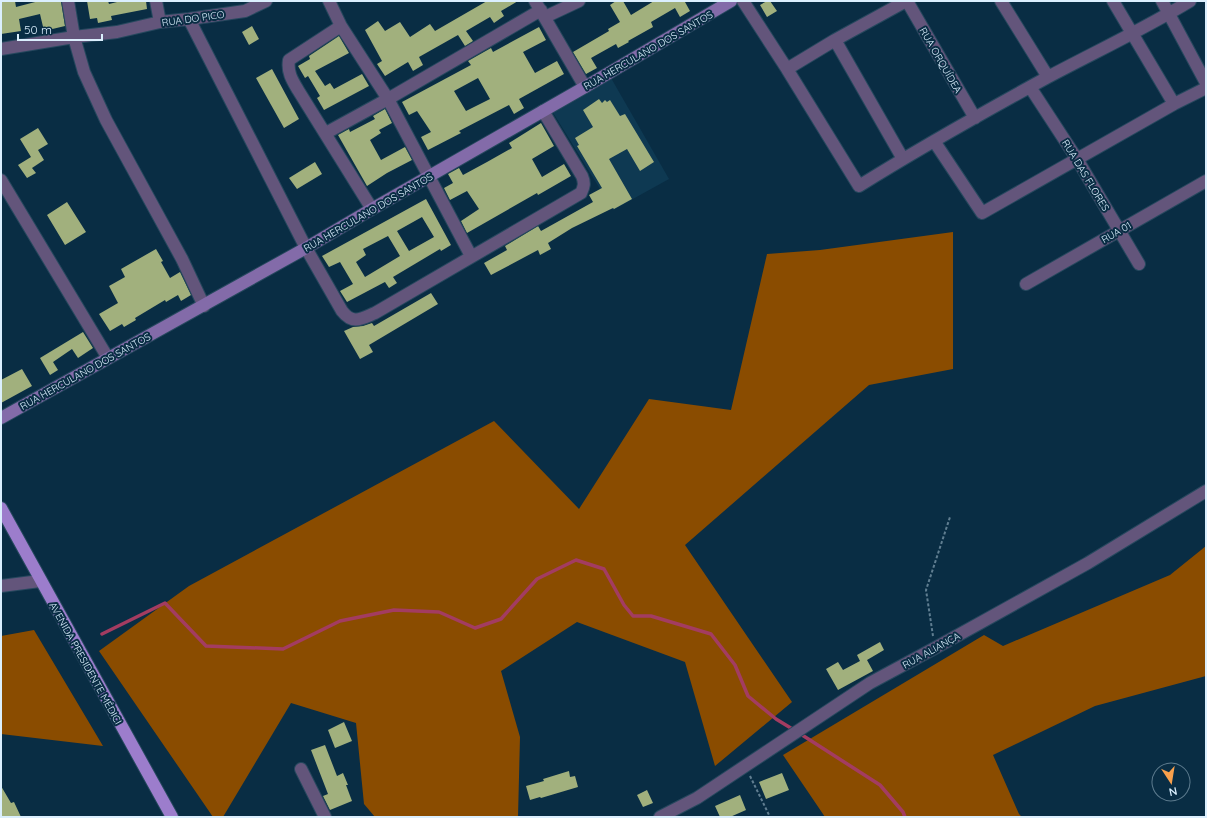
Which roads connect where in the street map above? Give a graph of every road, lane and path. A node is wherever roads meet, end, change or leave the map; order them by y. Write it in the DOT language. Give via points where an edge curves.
graph roads {
  1 [pos="68,1"];
  2 [pos="156,1"];
  3 [pos="266,1"];
  4 [pos="329,1"];
  5 [pos="579,1"];
  6 [pos="731,1"];
  7 [pos="743,1"];
  8 [pos="907,1"];
  9 [pos="1001,1"];
  10 [pos="1113,1"];
  11 [pos="1162,1"];
  12 [pos="1190,1"];
  13 [pos="244,6"];
  14 [pos="540,9"];
  15 [pos="1168,14"];
  16 [pos="189,19"];
  17 [pos="160,22"];
  18 [pos="341,26"];
  19 [pos="1133,33"];
  20 [pos="74,37"];
  21 [pos="835,40"];
  22 [pos="1,49"];
  23 [pos="787,69"];
  24 [pos="1048,78"];
  25 [pos="1206,83"];
  26 [pos="585,87"];
  27 [pos="1030,87"];
  28 [pos="1206,88"];
  29 [pos="388,99"];
  30 [pos="1174,104"];
  31 [pos="543,111"];
  32 [pos="975,118"];
  33 [pos="326,133"];
  34 [pos="934,141"];
  35 [pos="903,159"];
  36 [pos="1077,159"];
  37 [pos="428,176"];
  38 [pos="1,180"];
  39 [pos="1206,180"];
  40 [pos="372,209"];
  41 [pos="1120,230"];
  42 [pos="306,248"];
  43 [pos="471,256"];
  44 [pos="1139,264"];
  45 [pos="1026,284"];
  46 [pos="204,306"];
  47 [pos="108,358"];
  48 [pos="1,418"];
  49 [pos="1206,491"];
  50 [pos="1,508"];
  51 [pos="950,517"];
  52 [pos="40,581"];
  53 [pos="1,586"];
  54 [pos="935,648"];
  55 [pos="745,766"];
  56 [pos="301,769"];
  57 [pos="172,817"];
  58 [pos="325,817"];
  59 [pos="660,817"];
  60 [pos="770,817"];
  1 -- 20 [label="street"];
  2 -- 17 [label="street"];
  3 -- 13 [label="street, RUA DO PICO"];
  4 -- 18 [label="street"];
  5 -- 14 [label="street"];
  6 -- 26 [label="street, RUA HERCULANO DOS SANTOS"];
  7 -- 23 [label="street"];
  8 -- 21 [label="street"];
  8 -- 32 [label="street, RUA ORQUÍDEA"];
  9 -- 24 [label="street"];
  10 -- 19 [label="street"];
  11 -- 15 [label="street"];
  12 -- 15 [label="street"];
  13 -- 16 [label="street, RUA DO PICO"];
  14 -- 26 [label="street"];
  14 -- 29 [label="street"];
  15 -- 19 [label="street"];
  15 -- 25 [label="street"];
  16 -- 17 [label="street, RUA DO PICO"];
  16 -- 42 [label="street"];
  17 -- 20 [label="street, RUA DO PICO" via="117,32"];
  18 -- 29 [label="street"];
  18 -- 33 [label="street" via="289,60 288,66 292,79"];
  19 -- 24 [label="street"];
  19 -- 30 [label="street"];
  20 -- 22 [label="street, RUA DO PICO"];
  20 -- 46 [label="street" via="84,72 106,120 182,259"];
  21 -- 23 [label="street"];
  21 -- 35 [label="street"];
  23 -- 35 [label="street" via="858,186"];
  24 -- 27 [label="street"];
  26 -- 31 [label="street, RUA HERCULANO DOS SANTOS"];
  27 -- 32 [label="street"];
  27 -- 36 [label="street, RUA DAS FLORES"];
  28 -- 30 [label="street"];
  29 -- 33 [label="street"];
  29 -- 37 [label="street"];
  30 -- 36 [label="street"];
  31 -- 37 [label="street, RUA HERCULANO DOS SANTOS"];
  31 -- 43 [label="street" via="582,176 584,187 581,193"];
  32 -- 34 [label="street"];
  33 -- 40 [label="street"];
  34 -- 35 [label="street"];
  34 -- 36 [label="street" via="982,213"];
  36 -- 41 [label="street, RUA DAS FLORES"];
  37 -- 40 [label="street, RUA HERCULANO DOS SANTOS"];
  37 -- 43 [label="street"];
  38 -- 47 [label="street"];
  39 -- 41 [label="street, RUA 01"];
  40 -- 42 [label="street, RUA HERCULANO DOS SANTOS"];
  41 -- 44 [label="street, RUA DAS FLORES"];
  41 -- 45 [label="street, RUA 01"];
  42 -- 43 [label="street" via="342,311 347,318 353,320 375,313"];
  42 -- 46 [label="street, RUA HERCULANO DOS SANTOS"];
  46 -- 47 [label="street, RUA HERCULANO DOS SANTOS"];
  47 -- 48 [label="street, RUA HERCULANO DOS SANTOS"];
  49 -- 54 [label="street, RUA ALIANÇA" via="1088,563"];
  50 -- 52 [label="main road, AVENIDA PRESIDENTE MÉDICI"];
  51 -- 54 [label="path" via="926,590"];
  52 -- 53 [label="street"];
  52 -- 57 [label="main road, AVENIDA PRESIDENTE MÉDICI"];
  54 -- 55 [label="street, RUA ALIANÇA" via="870,683"];
  55 -- 59 [label="street, RUA ALIANÇA" via="697,798"];
  55 -- 60 [label="path"];
  56 -- 58 [label="street"];
}
